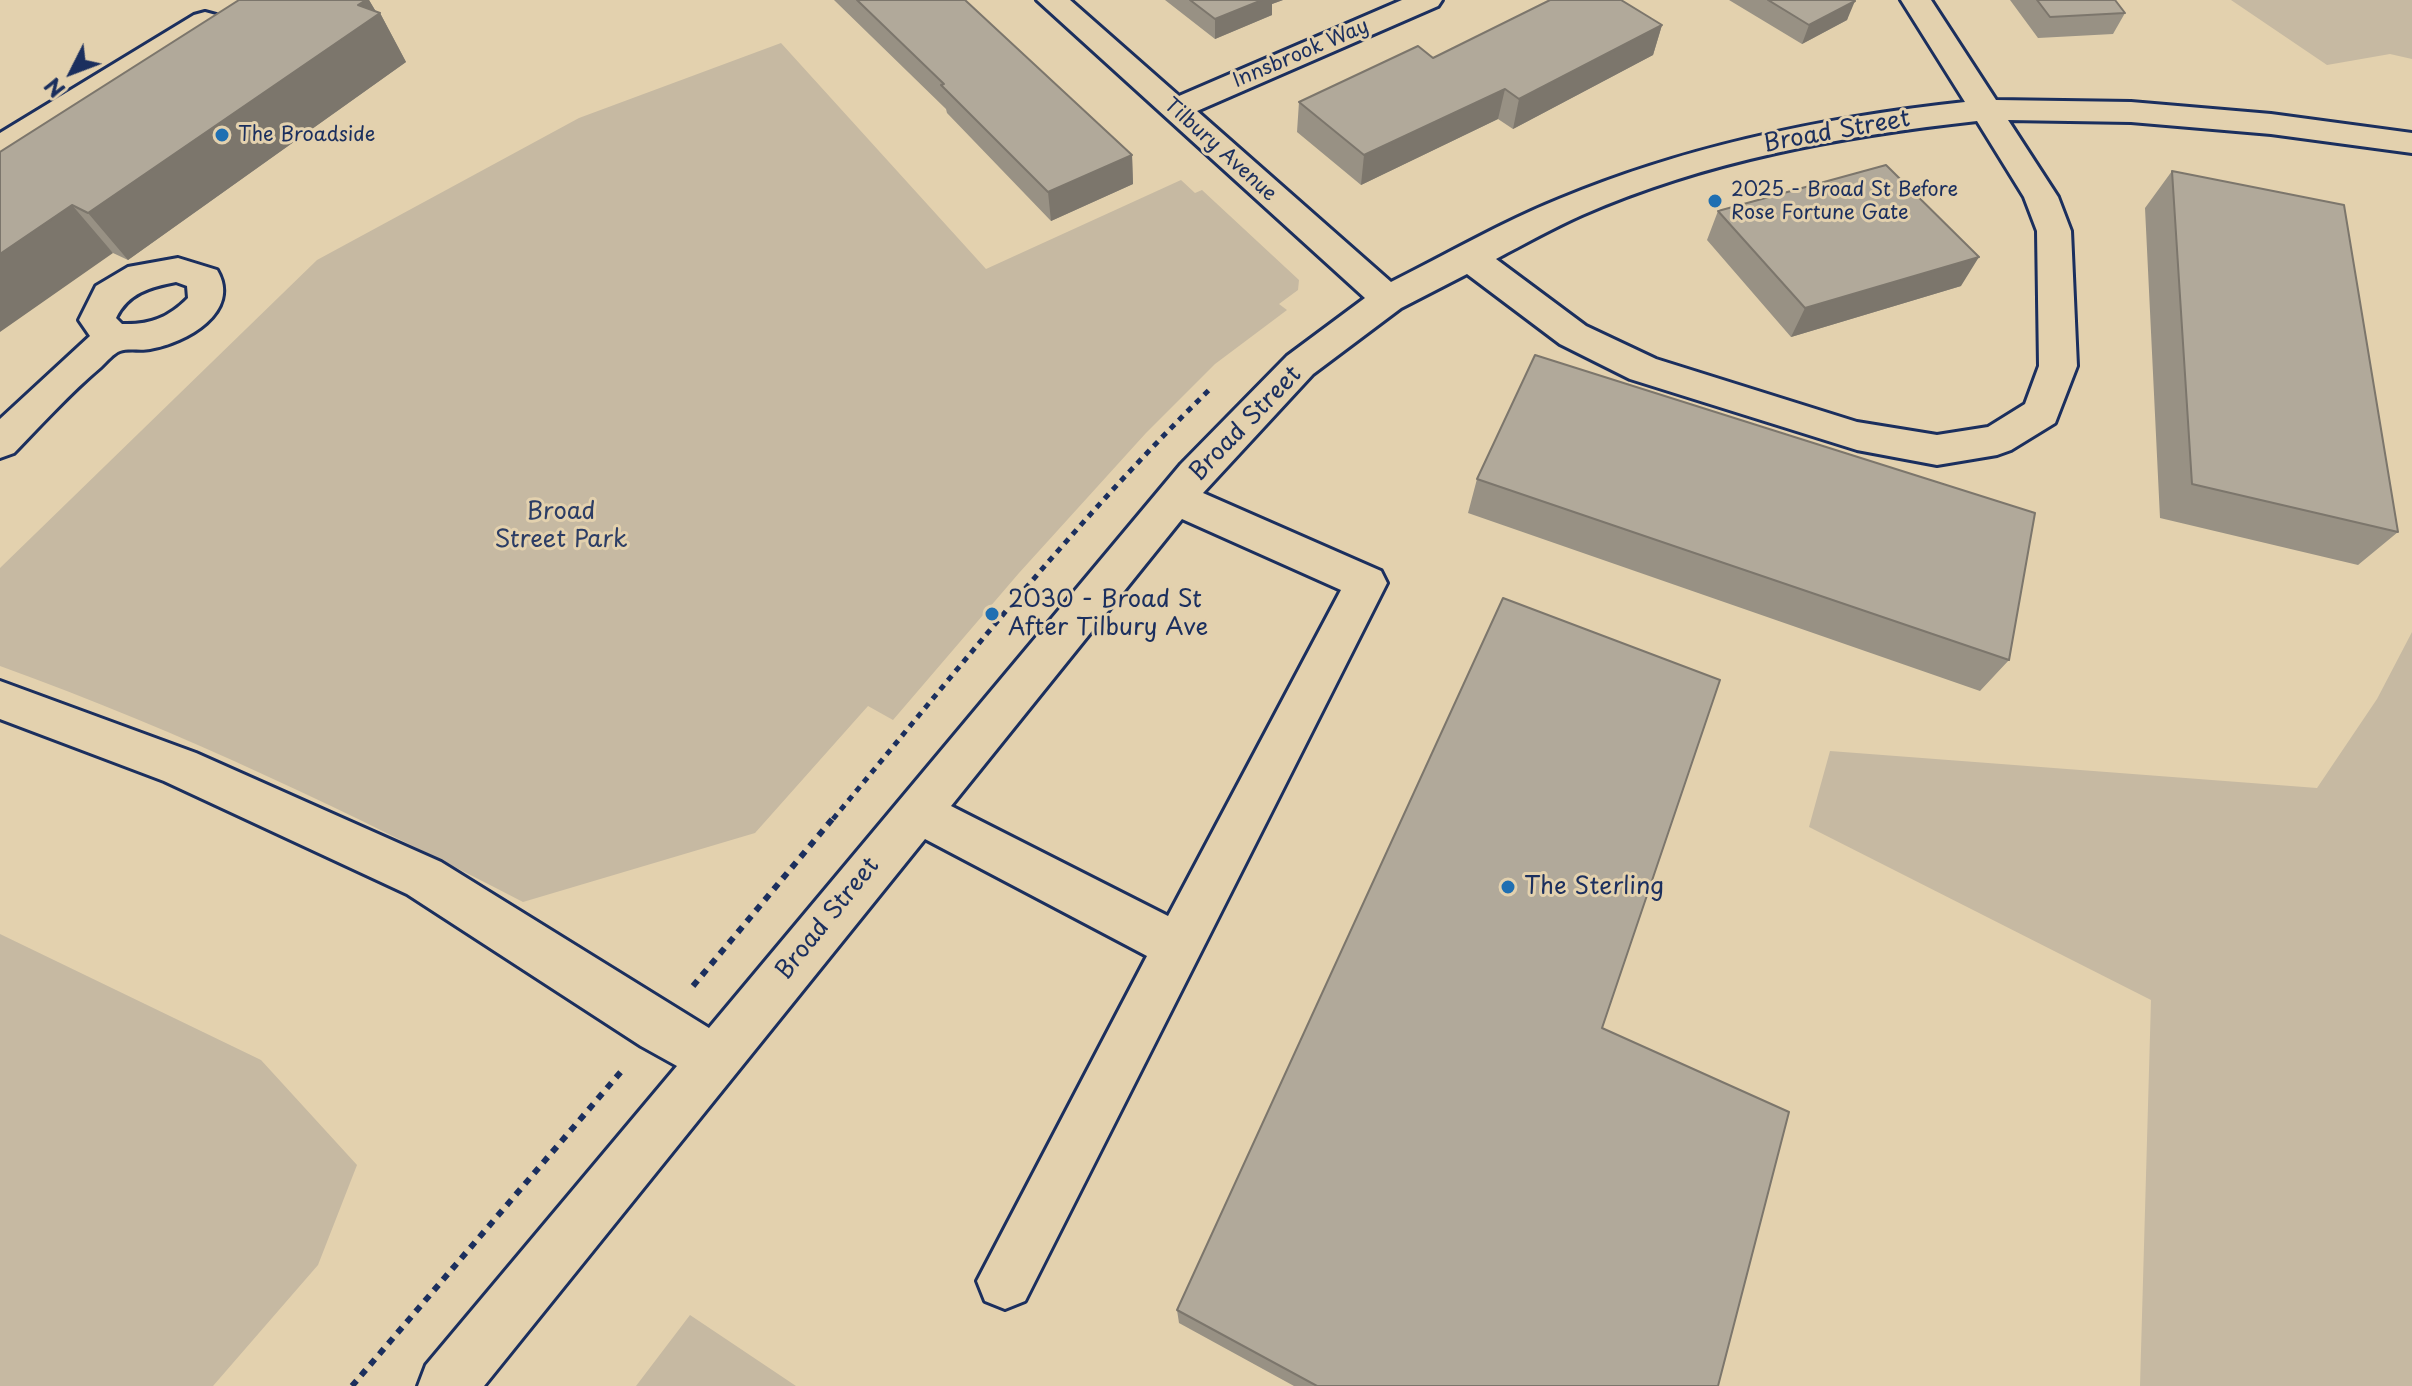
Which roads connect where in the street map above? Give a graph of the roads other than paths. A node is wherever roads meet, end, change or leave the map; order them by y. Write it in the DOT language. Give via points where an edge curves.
graph roads {
  1 [pos="1052,0"];
  2 [pos="1427,0"];
  3 [pos="1916,0"];
  4 [pos="205,21"];
  5 [pos="1175,109"];
  6 [pos="1987,110"];
  7 [pos="0,143"];
  8 [pos="2412,143"];
  9 [pos="1469,257"];
  10 [pos="1388,299"];
  11 [pos="112,337"];
  12 [pos="0,443"];
  13 [pos="1175,498"];
  14 [pos="0,700"];
  15 [pos="917,811"];
  16 [pos="1178,947"];
  17 [pos="714,1058"];
  18 [pos="1005,1281"];
  19 [pos="447,1386"];
  1 -- 5 [label="street, Tilbury Avenue"];
  2 -- 5 [label="street, Innsbrook Way"];
  3 -- 6 [label="street"];
  4 -- 7 [label="street" via="14,141"];
  5 -- 10 [label="street, Tilbury Avenue"];
  6 -- 8 [label="street, Broad Street" via="2147,113"];
  6 -- 9 [label="street, Broad Street" via="1894,120 1763,144 1570,207"];
  6 -- 9 [label="street" via="2041,197 2054,231 2055,261 2058,366 2041,413 1997,440 1937,450 1857,436 1643,369 1573,335"];
  9 -- 10 [label="street, Broad Street"];
  10 -- 13 [label="street, Broad Street" via="1300,365"];
  11 -- 12 [label="street"];
  13 -- 15 [label="street, Broad Street"];
  13 -- 16 [label="street" via="1366,583"];
  14 -- 17 [label="street" via="180,767 424,878"];
  15 -- 16 [label="street"];
  15 -- 17 [label="street, Broad Street"];
  16 -- 18 [label="street"];
  17 -- 19 [label="street, Broad Street"];
}
